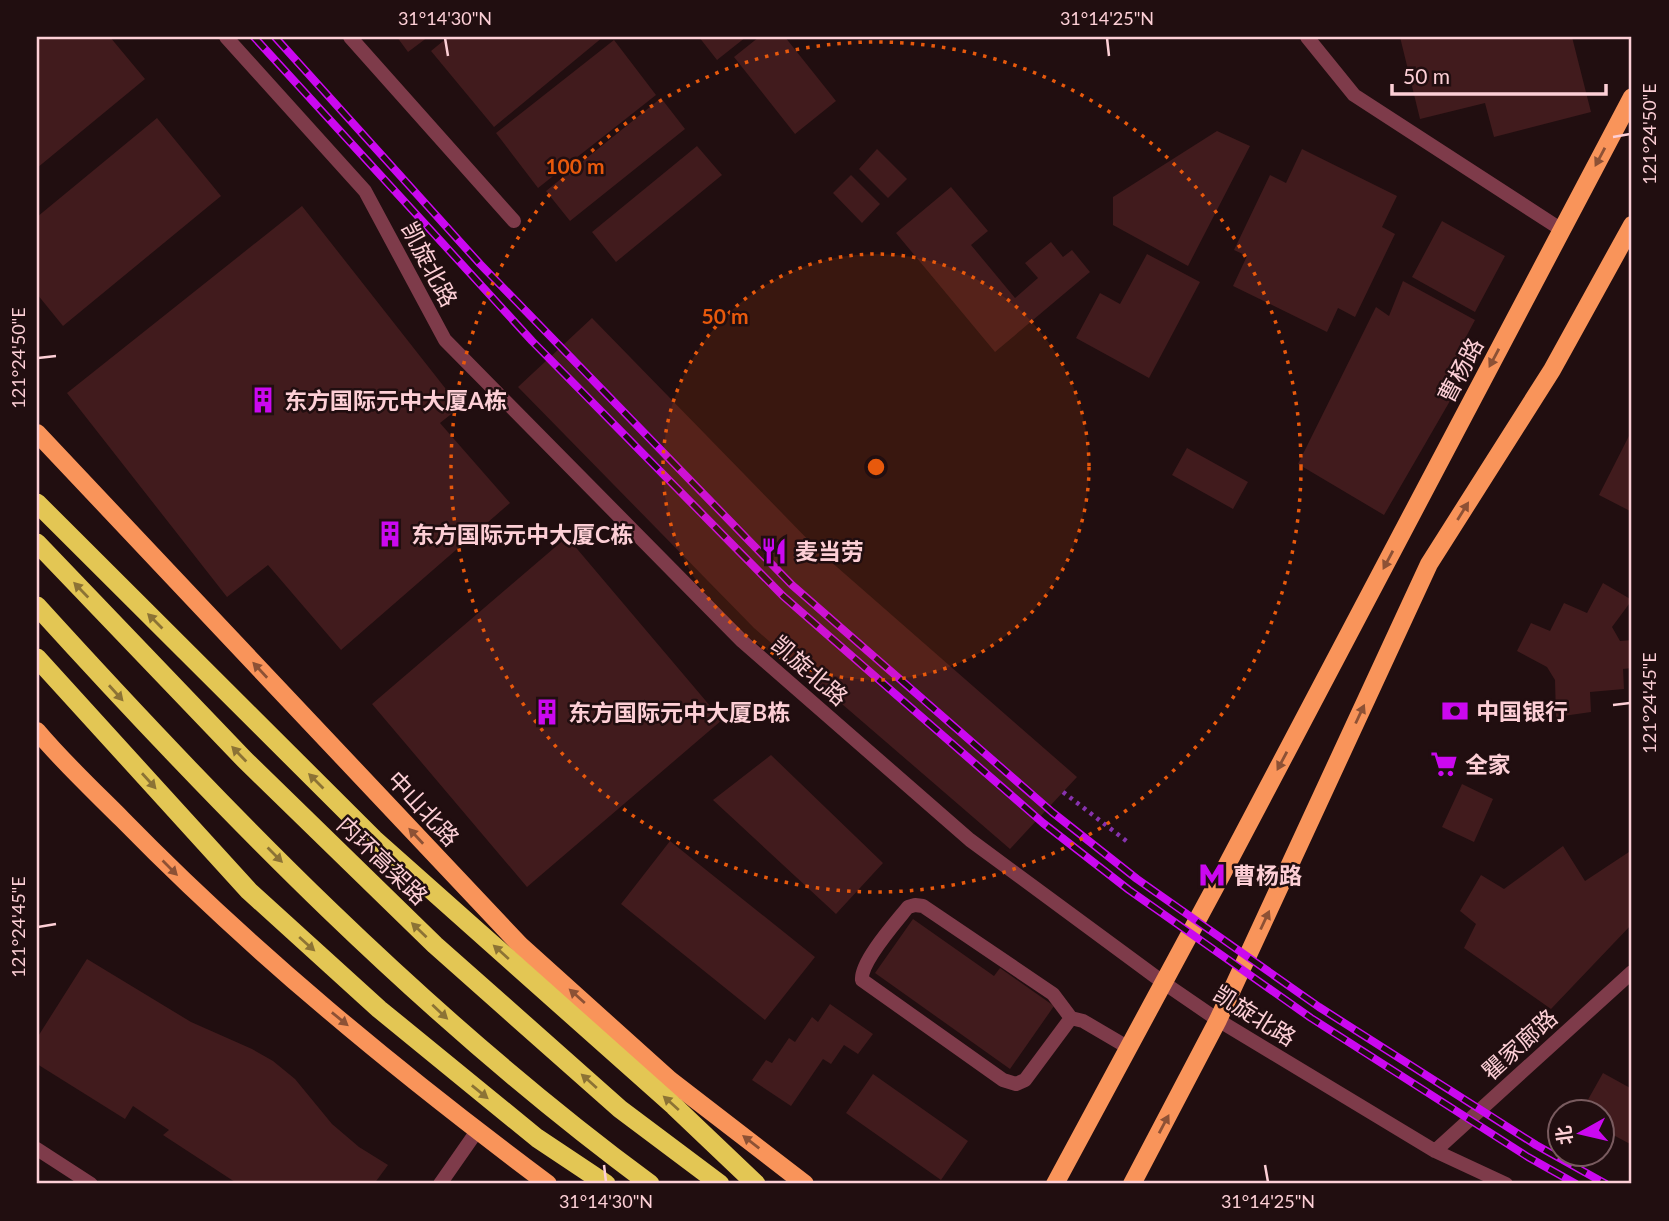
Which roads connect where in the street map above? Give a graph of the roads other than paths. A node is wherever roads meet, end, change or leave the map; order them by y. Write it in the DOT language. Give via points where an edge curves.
graph roads {
  1 [pos="226,37"];
  2 [pos="350,37"];
  3 [pos="1307,37"];
  4 [pos="1632,97"];
  5 [pos="514,221"];
  6 [pos="1632,225"];
  7 [pos="1562,230"];
  8 [pos="37,433"];
  9 [pos="37,503"];
  10 [pos="37,543"];
  11 [pos="37,606"];
  12 [pos="37,658"];
  13 [pos="37,731"];
  14 [pos="1632,972"];
  15 [pos="1164,983"];
  16 [pos="1071,1018"];
  17 [pos="1219,1020"];
  18 [pos="1129,1048"];
  19 [pos="477,1131"];
  20 [pos="37,1149"];
  21 [pos="1436,1151"];
  22 [pos="91,1184"];
  23 [pos="440,1184"];
  24 [pos="548,1184"];
  25 [pos="606,1184"];
  26 [pos="650,1184"];
  27 [pos="720,1184"];
  28 [pos="756,1184"];
  29 [pos="805,1184"];
  30 [pos="1055,1184"];
  31 [pos="1132,1184"];
  32 [pos="1506,1184"];
  1 -- 15 [label="street, 凯旋北路" via="365,191 445,340 742,641 970,840"];
  2 -- 5 [label="street"];
  3 -- 7 [label="street" via="1354,95"];
  4 -- 7 [label="main road, 曹杨路, one-way"];
  17 -- 6 [label="main road, one-way" via="1429,565 1552,370"];
  7 -- 15 [label="main road, 曹杨路, one-way"];
  29 -- 8 [label="main road, 中山北路, one-way" via="670,1080 520,945"];
  28 -- 9 [label="highway, one-way" via="374,839"];
  27 -- 10 [label="highway, 内环高架路, one-way" via="620,1109 435,945 244,760"];
  11 -- 26 [label="highway, one-way" via="124,702 343,923 470,1039"];
  12 -- 25 [label="highway, one-way" via="248,891 379,1009 537,1138"];
  13 -- 19 [label="main road, one-way" via="174,872 286,974"];
  14 -- 21 [label="street, 瞿家廊路"];
  15 -- 17 [label="street, 凯旋北路"];
  15 -- 18 [label="main road, 曹杨路"];
  16 -- 16 [label="street" via="1026,1080 1016,1084 1003,1080 862,980 861,973 908,907 923,906 1053,994"];
  16 -- 18 [label="street"];
  17 -- 21 [label="street, 凯旋北路"];
  31 -- 17 [label="main road, one-way"];
  18 -- 30 [label="main road, 曹杨路"];
  19 -- 23 [label="street"];
  19 -- 24 [label="main road"];
  20 -- 22 [label="street"];
  21 -- 32 [label="street, 凯旋北路"];
}
